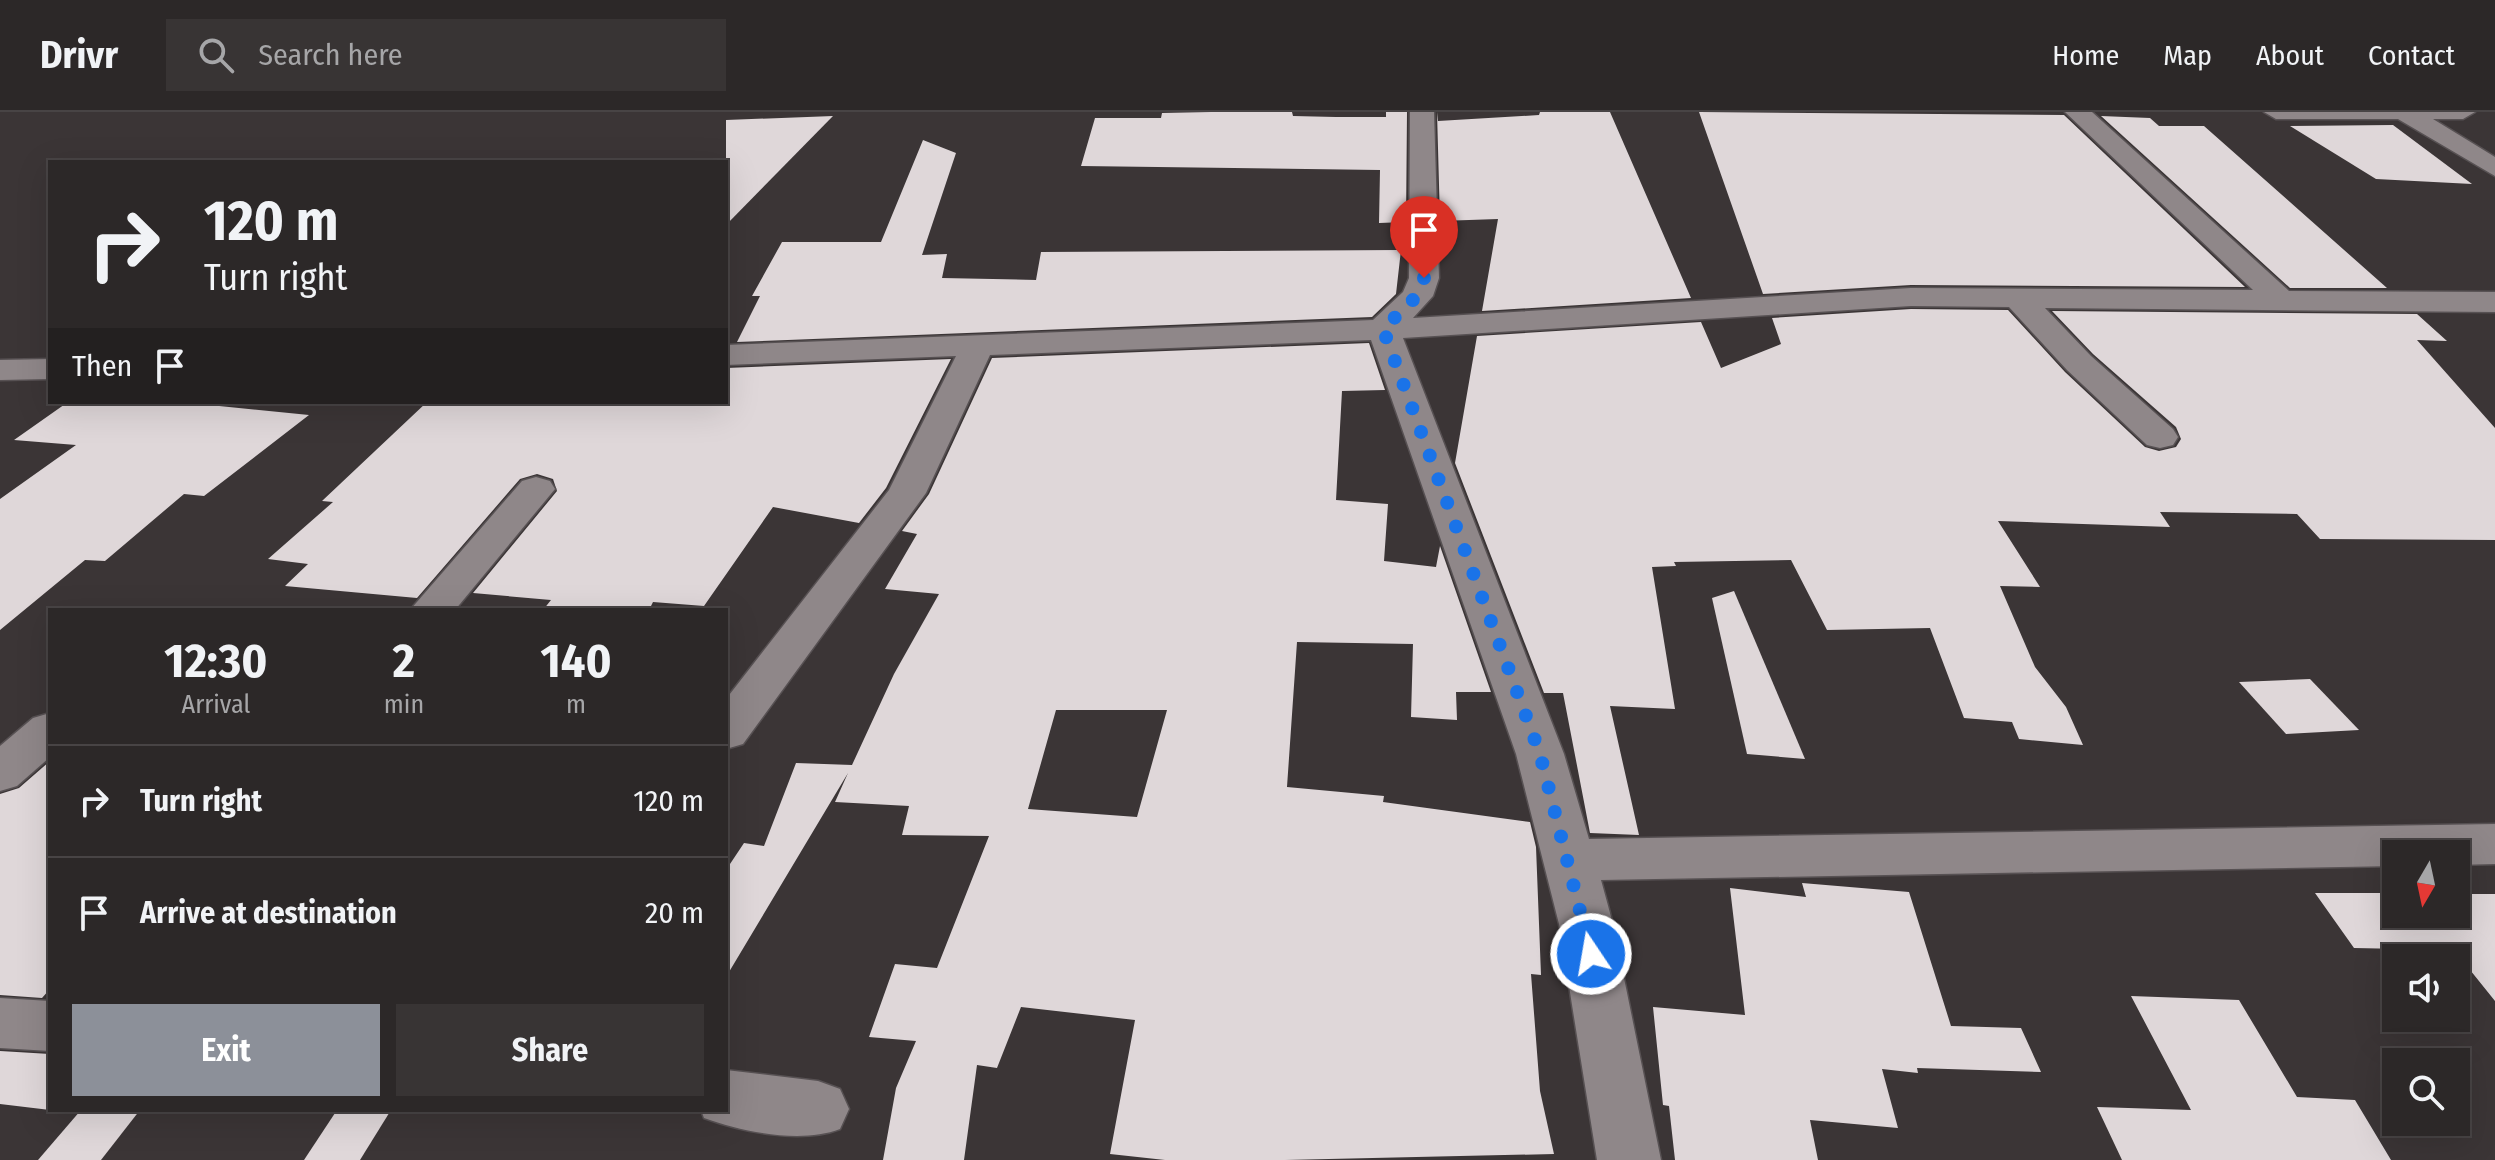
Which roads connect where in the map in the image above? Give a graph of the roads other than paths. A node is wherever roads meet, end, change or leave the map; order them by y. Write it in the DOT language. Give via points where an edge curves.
graph roads {
  1 [pos="1422,112"];
  2 [pos="2077,112"];
  3 [pos="2276,112"];
  4 [pos="2463,112"];
  5 [pos="2406,113"];
  6 [pos="2495,168"];
  7 [pos="2018,298"];
  8 [pos="2281,300"];
  9 [pos="2495,302"];
  10 [pos="1383,329"];
  11 [pos="978,345"];
  12 [pos="728,355"];
  13 [pos="48,369"];
  14 [pos="0,370"];
  15 [pos="2160,437"];
  16 [pos="536,489"];
  17 [pos="434,608"];
  18 [pos="728,729"];
  19 [pos="48,732"];
  20 [pos="0,773"];
  21 [pos="2495,844"];
  22 [pos="1569,860"];
  23 [pos="0,1023"];
  24 [pos="48,1026"];
  25 [pos="728,1098"];
  26 [pos="818,1109"];
  27 [pos="1629,1160"];
  1 -- 10 [label="street" via="1424,278 1417,296"];
  2 -- 8 [label="street"];
  3 -- 5 [label="street"];
  4 -- 5 [label="street"];
  5 -- 6 [label="street"];
  7 -- 8 [label="street"];
  7 -- 10 [label="street" via="1911,297"];
  7 -- 15 [label="street"];
  8 -- 9 [label="street"];
  10 -- 11 [label="street"];
  10 -- 22 [label="street" via="1540,754"];
  11 -- 12 [label="street"];
  11 -- 18 [label="street" via="907,493"];
  13 -- 14 [label="street"];
  16 -- 17 [label="street"];
  19 -- 20 [label="street"];
  21 -- 22 [label="street"];
  22 -- 27 [label="street" via="1586,924"];
  23 -- 24 [label="street"];
  25 -- 26 [label="street"];
}
